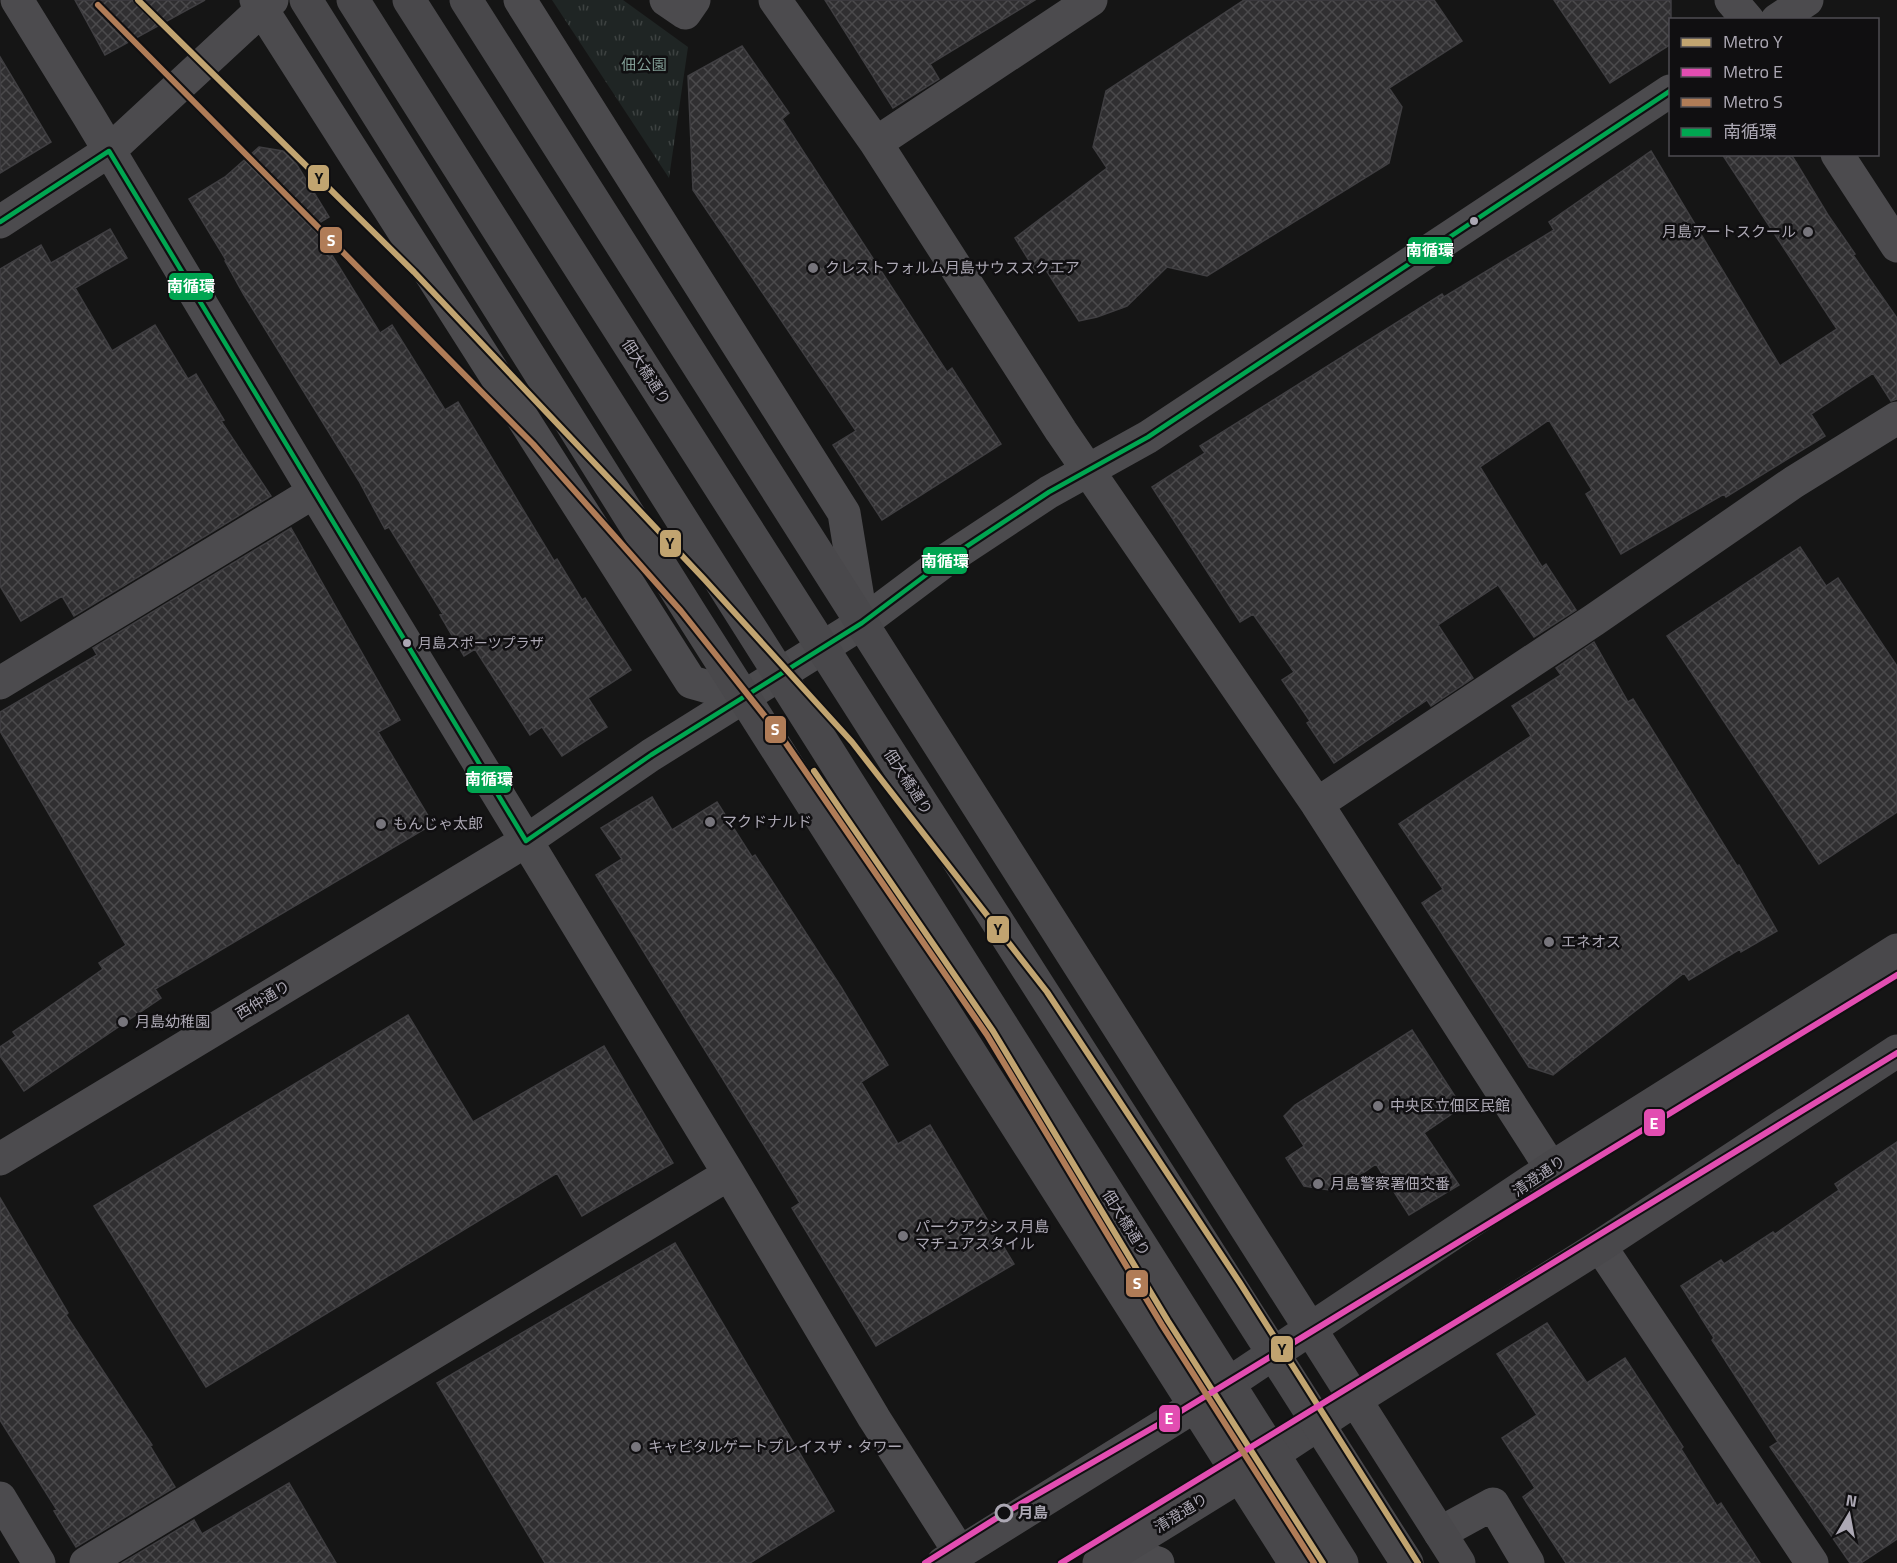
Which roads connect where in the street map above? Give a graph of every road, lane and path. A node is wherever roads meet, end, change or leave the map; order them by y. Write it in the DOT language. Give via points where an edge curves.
graph roads {
  1 [pos="17,0"];
  2 [pos="306,0"];
  3 [pos="353,0"];
  4 [pos="409,0"];
  5 [pos="466,0"];
  6 [pos="520,0"];
  7 [pos="666,0"];
  8 [pos="694,0"];
  9 [pos="775,0"];
  10 [pos="1091,0"];
  11 [pos="1731,0"];
  12 [pos="1807,0"];
  13 [pos="263,3"];
  14 [pos="1746,18"];
  15 [pos="1780,18"];
  16 [pos="1669,92"];
  17 [pos="876,144"];
  18 [pos="109,151"];
  19 [pos="1838,156"];
  20 [pos="0,222"];
  21 [pos="1897,246"];
  22 [pos="1897,418"];
  23 [pos="1090,471"];
  24 [pos="314,492"];
  25 [pos="862,623"];
  26 [pos="0,683"];
  27 [pos="744,697"];
  28 [pos="1317,804"];
  29 [pos="526,841"];
  30 [pos="1897,950"];
  31 [pos="1897,1051"];
  32 [pos="0,1159"];
  33 [pos="1551,1168"];
  34 [pos="729,1174"];
  35 [pos="1600,1246"];
  36 [pos="1311,1330"];
  37 [pos="1355,1400"];
  38 [pos="1195,1406"];
  39 [pos="1240,1476"];
  40 [pos="0,1498"];
  41 [pos="1440,1533"];
  42 [pos="1109,1557"];
  43 [pos="951,1558"];
  44 [pos="39,1563"];
  45 [pos="86,1563"];
  46 [pos="1158,1563"];
  47 [pos="1295,1563"];
  48 [pos="1342,1563"];
  49 [pos="1407,1563"];
  50 [pos="1459,1563"];
  51 [pos="1528,1563"];
  52 [pos="1812,1563"];
  1 -- 18 [label="street"];
  2 -- 27 [label="main road"];
  3 -- 48 [label="main road, 佃大橋通り, bridge"];
  4 -- 49 [label="main road, 佃大橋通り, bridge"];
  5 -- 25 [label="main road"];
  6 -- 25 [label="street" via="844,513"];
  7 -- 8 [label="street" via="685,13"];
  9 -- 17 [label="street"];
  10 -- 17 [label="street"];
  11 -- 14 [label="street"];
  12 -- 15 [label="street"];
  13 -- 18 [label="street"];
  13 -- 27 [label="street" via="691,682"];
  16 -- 23 [label="street, 西仲通り" via="1148,437"];
  17 -- 23 [label="street"];
  18 -- 20 [label="street"];
  18 -- 24 [label="street"];
  19 -- 21 [label="street"];
  22 -- 28 [label="street" via="1794,482"];
  23 -- 25 [label="street, 西仲通り" via="966,547"];
  23 -- 28 [label="street"];
  24 -- 26 [label="street"];
  24 -- 29 [label="street"];
  25 -- 27 [label="street, 西仲通り"];
  25 -- 36 [label="main road"];
  27 -- 29 [label="street, 西仲通り"];
  27 -- 38 [label="main road"];
  28 -- 33 [label="street"];
  29 -- 32 [label="street, 西仲通り"];
  29 -- 34 [label="street"];
  30 -- 33 [label="main road, 清澄通り"];
  31 -- 35 [label="main road, 清澄通り"];
  33 -- 36 [label="main road, 清澄通り"];
  34 -- 43 [label="street" via="874,1418"];
  34 -- 45 [label="street"];
  35 -- 37 [label="main road, 清澄通り"];
  35 -- 52 [label="street"];
  36 -- 37 [label="main road"];
  36 -- 38 [label="main road, 清澄通り"];
  37 -- 39 [label="main road, 清澄通り"];
  37 -- 41 [label="main road"];
  38 -- 39 [label="main road"];
  38 -- 43 [label="main road, 清澄通り"];
  39 -- 42 [label="main road, 清澄通り"];
  39 -- 47 [label="main road"];
  40 -- 44 [label="street"];
  41 -- 50 [label="main road"];
  41 -- 51 [label="street" via="1493,1504"];
  42 -- 46 [label="street"];
}
